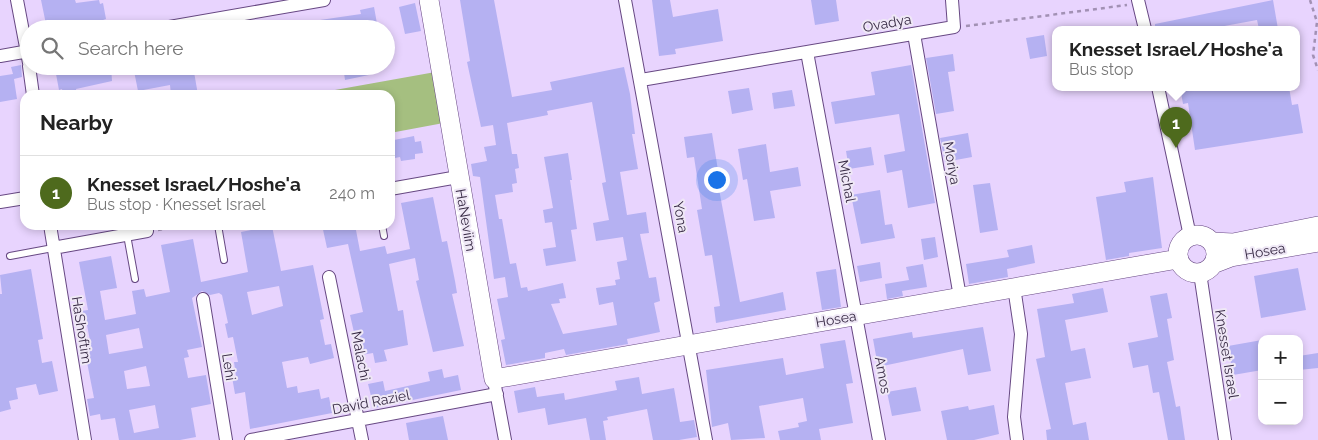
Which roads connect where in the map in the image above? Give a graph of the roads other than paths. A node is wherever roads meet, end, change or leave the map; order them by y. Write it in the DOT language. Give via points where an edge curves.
graph roads {
  1 [pos="18,0"];
  2 [pos="324,0"];
  3 [pos="429,0"];
  4 [pos="625,0"];
  5 [pos="952,0"];
  6 [pos="1139,2"];
  7 [pos="22,20"];
  8 [pos="210,20"];
  9 [pos="1144,26"];
  10 [pos="914,34"];
  11 [pos="807,52"];
  12 [pos="20,55"];
  13 [pos="0,56"];
  14 [pos="30,75"];
  15 [pos="641,80"];
  16 [pos="32,90"];
  17 [pos="1159,91"];
  18 [pos="458,177"];
  19 [pos="395,188"];
  20 [pos="20,199"];
  21 [pos="0,202"];
  22 [pos="1318,226"];
  23 [pos="51,230"];
  24 [pos="219,230"];
  25 [pos="383,230"];
  26 [pos="147,232"];
  27 [pos="127,235"];
  28 [pos="384,236"];
  29 [pos="1190,236"];
  30 [pos="1212,242"];
  31 [pos="1318,242"];
  32 [pos="53,248"];
  33 [pos="10,256"];
  34 [pos="1178,259"];
  35 [pos="224,260"];
  36 [pos="1206,268"];
  37 [pos="329,277"];
  38 [pos="136,279"];
  39 [pos="1014,288"];
  40 [pos="960,297"];
  41 [pos="203,299"];
  42 [pos="857,315"];
  43 [pos="689,346"];
  44 [pos="495,386"];
  45 [pos="358,420"];
  46 [pos="85,440"];
  47 [pos="226,440"];
  48 [pos="251,440"];
  49 [pos="362,440"];
  50 [pos="505,440"];
  51 [pos="706,440"];
  52 [pos="880,440"];
  53 [pos="1017,440"];
  54 [pos="1225,440"];
  1 -- 7 [label="street"];
  2 -- 8 [label="street"];
  3 -- 18 [label="street, HaNeviim"];
  4 -- 15 [label="street, Yona"];
  5 -- 10 [label="street, Ovadya" via="954,27"];
  6 -- 9 [label="street"];
  10 -- 11 [label="street, Ovadya"];
  10 -- 40 [label="street, Moriya"];
  11 -- 15 [label="street, Ovadya"];
  11 -- 42 [label="street, Michal"];
  12 -- 13 [label="street"];
  14 -- 16 [label="street"];
  15 -- 43 [label="street, Yona"];
  17 -- 29 [label="street"];
  18 -- 19 [label="street"];
  18 -- 44 [label="street, HaNeviim"];
  20 -- 21 [label="street"];
  22 -- 30 [label="street, Hosea" via="1233,243"];
  23 -- 32 [label="street, HaShoftim"];
  24 -- 35 [label="lane"];
  25 -- 28 [label="lane"];
  26 -- 27 [label="street"];
  27 -- 32 [label="street"];
  27 -- 38 [label="lane"];
  29 -- 30 [label="street" via="1202,236"];
  29 -- 34 [label="street" via="1181,242"];
  30 -- 36 [label="street" via="1216,253"];
  31 -- 36 [label="street, Hosea" via="1231,257"];
  32 -- 33 [label="lane"];
  32 -- 46 [label="street, HaShoftim"];
  34 -- 36 [label="street" via="1189,271"];
  34 -- 39 [label="street, Hosea"];
  36 -- 54 [label="street, Knesset Israel"];
  37 -- 45 [label="street, Malachi"];
  39 -- 40 [label="street, Hosea"];
  39 -- 53 [label="street" via="1020,334 1014,417"];
  40 -- 42 [label="street, Hosea"];
  41 -- 47 [label="street, Lehi"];
  42 -- 43 [label="street, Hosea"];
  42 -- 52 [label="street, Amos"];
  43 -- 44 [label="street, Hosea"];
  43 -- 51 [label="street, Yona"];
  44 -- 45 [label="street, David Raziel"];
  44 -- 50 [label="street, HaNeviim"];
  45 -- 48 [label="street, David Raziel"];
  45 -- 49 [label="street, Malachi"];
}
